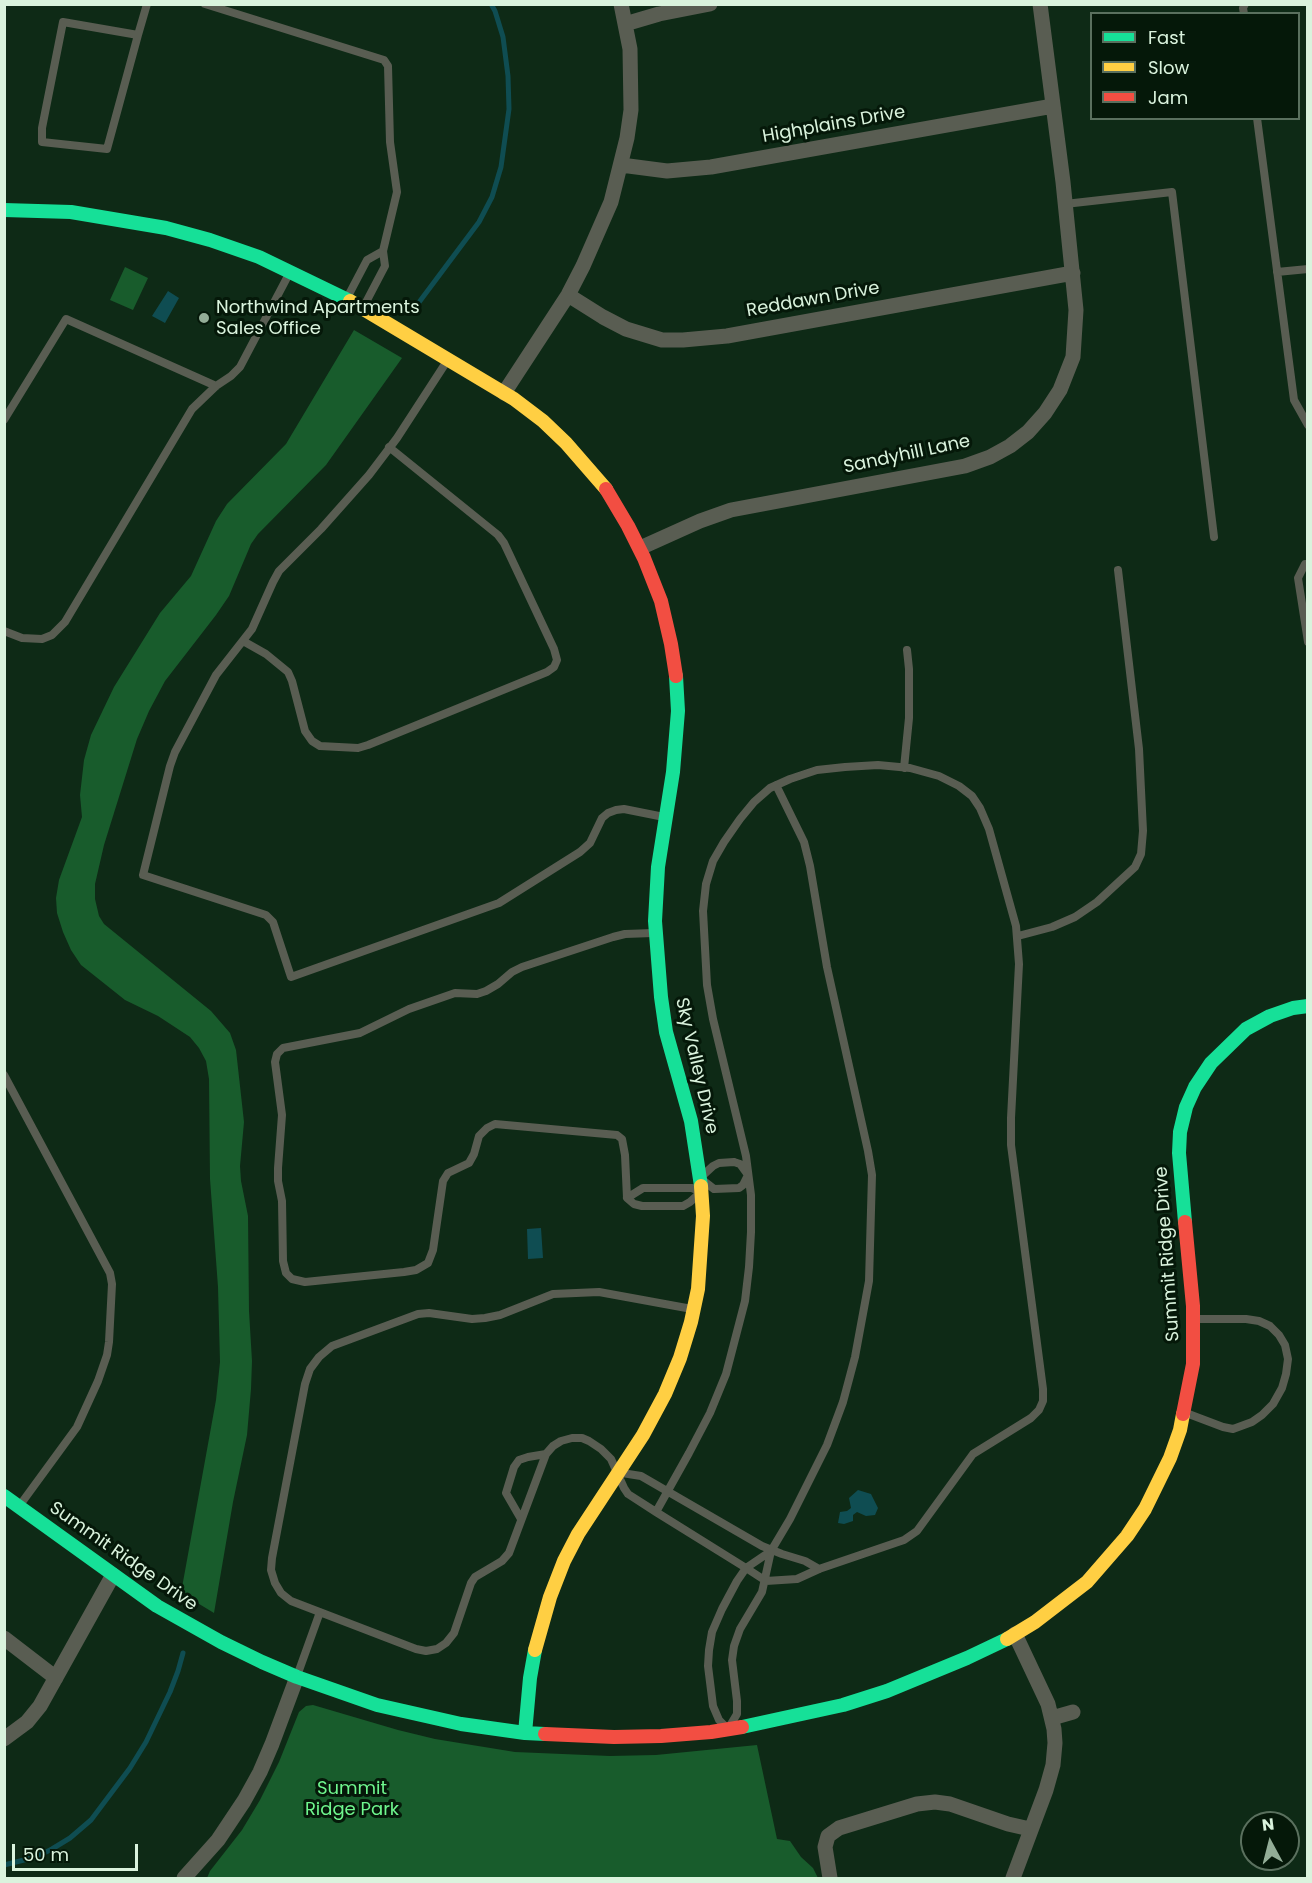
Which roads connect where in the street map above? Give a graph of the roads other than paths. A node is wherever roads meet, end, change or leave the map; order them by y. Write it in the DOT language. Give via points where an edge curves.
graph roads {
  1 [pos="147,4"];
  2 [pos="205,4"];
  3 [pos="621,4"];
  4 [pos="710,4"];
  5 [pos="1040,4"];
  6 [pos="625,24"];
  7 [pos="138,35"];
  8 [pos="1053,106"];
  9 [pos="1257,120"];
  10 [pos="621,165"];
  11 [pos="1065,204"];
  12 [pos="4,210"];
  13 [pos="383,251"];
  14 [pos="1308,269"];
  15 [pos="291,271"];
  16 [pos="1277,272"];
  17 [pos="1073,273"];
  18 [pos="568,295"];
  19 [pos="347,299"];
  20 [pos="363,308"];
  21 [pos="448,360"];
  22 [pos="216,386"];
  23 [pos="504,393"];
  24 [pos="1305,417"];
  25 [pos="4,420"];
  26 [pos="1308,425"];
  27 [pos="389,447"];
  28 [pos="1214,537"];
  29 [pos="640,548"];
  30 [pos="1308,564"];
  31 [pos="1118,570"];
  32 [pos="4,631"];
  33 [pos="243,641"];
  34 [pos="1308,642"];
  35 [pos="907,650"];
  36 [pos="904,768"];
  37 [pos="777,785"];
  38 [pos="665,817"];
  39 [pos="656,933"];
  40 [pos="1017,936"];
  41 [pos="1308,1006"];
  42 [pos="4,1075"];
  43 [pos="748,1175"];
  44 [pos="700,1178"];
  45 [pos="701,1192"];
  46 [pos="627,1198"];
  47 [pos="693,1310"];
  48 [pos="1193,1319"];
  49 [pos="1184,1412"];
  50 [pos="546,1454"];
  51 [pos="617,1473"];
  52 [pos="668,1493"];
  53 [pos="4,1496"];
  54 [pos="19,1506"];
  55 [pos="656,1512"];
  56 [pos="521,1519"];
  57 [pos="771,1551"];
  58 [pos="746,1568"];
  59 [pos="819,1569"];
  60 [pos="113,1575"];
  61 [pos="766,1581"];
  62 [pos="320,1612"];
  63 [pos="1015,1634"];
  64 [pos="4,1638"];
  65 [pos="297,1677"];
  66 [pos="56,1678"];
  67 [pos="1073,1712"];
  68 [pos="1052,1718"];
  69 [pos="728,1729"];
  70 [pos="525,1733"];
  71 [pos="4,1739"];
  72 [pos="1030,1829"];
  73 [pos="184,1878"];
  74 [pos="830,1878"];
  75 [pos="1013,1878"];
  1 -- 7 [label="lane"];
  2 -- 13 [label="lane" via="384,60 388,66 390,142 397,192"];
  3 -- 6 [label="street"];
  4 -- 6 [label="street"];
  5 -- 8 [label="street, Sandyhill Lane"];
  6 -- 10 [label="street" via="631,110"];
  7 -- 7 [label="lane" via="107,149 42,142 63,22"];
  8 -- 10 [label="street, Highplains Drive" via="711,167 667,171"];
  8 -- 11 [label="street, Sandyhill Lane"];
  9 -- 16 [label="lane"];
  10 -- 18 [label="street" via="610,202"];
  11 -- 17 [label="street, Sandyhill Lane"];
  11 -- 28 [label="lane" via="1172,192"];
  12 -- 15 [label="street, Sky Valley Drive" via="71,212 166,228"];
  13 -- 19 [label="lane" via="367,260"];
  13 -- 20 [label="lane" via="385,266"];
  14 -- 16 [label="lane"];
  15 -- 19 [label="street, Sky Valley Drive"];
  15 -- 22 [label="lane" via="240,367"];
  16 -- 24 [label="lane" via="1293,400"];
  17 -- 18 [label="street, Reddawn Drive" via="727,336 683,340 654,338 626,329"];
  17 -- 29 [label="street, Sandyhill Lane" via="1076,334 1068,371 1045,413 1010,446 945,471 731,510"];
  18 -- 23 [label="street"];
  19 -- 20 [label="street, Sky Valley Drive"];
  20 -- 21 [label="street, Sky Valley Drive"];
  21 -- 23 [label="street, Sky Valley Drive"];
  21 -- 27 [label="lane"];
  22 -- 25 [label="lane" via="66,319"];
  22 -- 32 [label="lane" via="192,409 60,627 52,635 30,640"];
  23 -- 29 [label="street, Sky Valley Drive" via="543,421 590,469"];
  24 -- 26 [label="lane"];
  27 -- 33 [label="lane" via="344,504 279,571"];
  27 -- 33 [label="lane" via="504,543 554,649 554,667 368,745 320,746 305,731 288,672"];
  29 -- 38 [label="street, Sky Valley Drive" via="661,601 677,683 677,742"];
  30 -- 34 [label="lane" via="1299,578"];
  31 -- 40 [label="lane" via="1140,749 1142,854 1135,867 1076,917"];
  33 -- 38 [label="lane" via="216,675 170,766 143,875 266,915 273,922 291,977 499,903 580,852 608,813 624,809"];
  35 -- 36 [label="lane" via="909,718"];
  36 -- 37 [label="lane" via="844,766 817,770"];
  36 -- 40 [label="lane" via="939,776 972,796 989,830"];
  37 -- 43 [label="lane" via="754,802 724,842 706,884 703,911 707,985"];
  37 -- 57 [label="lane" via="804,842 810,866 829,976 872,1175 869,1281 843,1402 809,1483"];
  38 -- 39 [label="street, Sky Valley Drive" via="658,867"];
  39 -- 44 [label="street, Sky Valley Drive" via="666,1032 691,1121"];
  39 -- 46 [label="lane" via="613,937 522,967 486,991 454,993 360,1033 283,1048 275,1062 282,1115 278,1181 283,1262 292,1280 305,1282 416,1270 428,1263 443,1181 448,1173 469,1163 479,1136 495,1124 617,1135 625,1155"];
  40 -- 59 [label="lane" via="1011,1145 1043,1401 1030,1418 973,1454 917,1531 904,1540"];
  41 -- 48 [label="street, Summit Ridge Drive" via="1270,1016 1246,1029 1211,1063 1186,1107 1179,1153"];
  42 -- 54 [label="lane" via="110,1273 112,1284 107,1354 92,1397 69,1439"];
  43 -- 44 [label="lane" via="739,1188 720,1190"];
  43 -- 44 [label="lane" via="734,1162 719,1163"];
  43 -- 52 [label="lane" via="752,1232 736,1337 710,1413"];
  44 -- 45 [label="street, Sky Valley Drive"];
  45 -- 46 [label="lane" via="692,1188 643,1188"];
  45 -- 46 [label="lane" via="683,1206 642,1206"];
  45 -- 47 [label="street, Sky Valley Drive" via="702,1251"];
  47 -- 51 [label="street, Sky Valley Drive" via="665,1394"];
  47 -- 62 [label="lane" via="599,1292 553,1294 485,1318 418,1314 332,1346 315,1363 305,1384 271,1570 281,1593"];
  48 -- 49 [label="street, Summit Ridge Drive" via="1192,1364"];
  48 -- 49 [label="lane" via="1259,1321 1279,1335 1288,1359 1282,1388 1272,1404 1252,1422 1233,1429"];
  49 -- 63 [label="street, Summit Ridge Drive" via="1162,1475 1127,1536 1087,1582"];
  50 -- 51 [label="lane" via="561,1442 582,1438 601,1449"];
  50 -- 56 [label="lane"];
  50 -- 56 [label="lane" via="519,1460 514,1467 506,1493"];
  51 -- 52 [label="lane" via="641,1476"];
  51 -- 55 [label="lane" via="628,1494"];
  51 -- 70 [label="street, Sky Valley Drive" via="578,1534 550,1597 530,1678"];
  52 -- 55 [label="lane"];
  52 -- 57 [label="lane"];
  53 -- 54 [label="street, Summit Ridge Drive"];
  54 -- 60 [label="street, Summit Ridge Drive"];
  55 -- 58 [label="lane"];
  56 -- 62 [label="lane" via="509,1553 471,1583 454,1633 438,1648 416,1649"];
  57 -- 58 [label="lane"];
  57 -- 59 [label="lane"];
  57 -- 61 [label="lane"];
  58 -- 61 [label="lane"];
  58 -- 69 [label="lane" via="722,1609 709,1650 713,1706"];
  59 -- 61 [label="lane" via="797,1579"];
  60 -- 65 [label="street, Summit Ridge Drive" via="183,1621"];
  60 -- 66 [label="street"];
  61 -- 69 [label="lane" via="734,1646 737,1701 736,1714"];
  62 -- 65 [label="lane"];
  63 -- 68 [label="street"];
  63 -- 69 [label="street, Summit Ridge Drive" via="887,1691 795,1717"];
  64 -- 66 [label="street"];
  65 -- 70 [label="street, Summit Ridge Drive" via="417,1715"];
  65 -- 73 [label="street" via="272,1744 244,1801 218,1840"];
  66 -- 71 [label="street" via="27,1722"];
  67 -- 68 [label="street"];
  68 -- 72 [label="street" via="1053,1766"];
  69 -- 70 [label="street, Summit Ridge Drive" via="614,1737"];
  72 -- 74 [label="street" via="950,1804 917,1804 855,1822 828,1836 825,1847"];
  72 -- 75 [label="street"];
}
